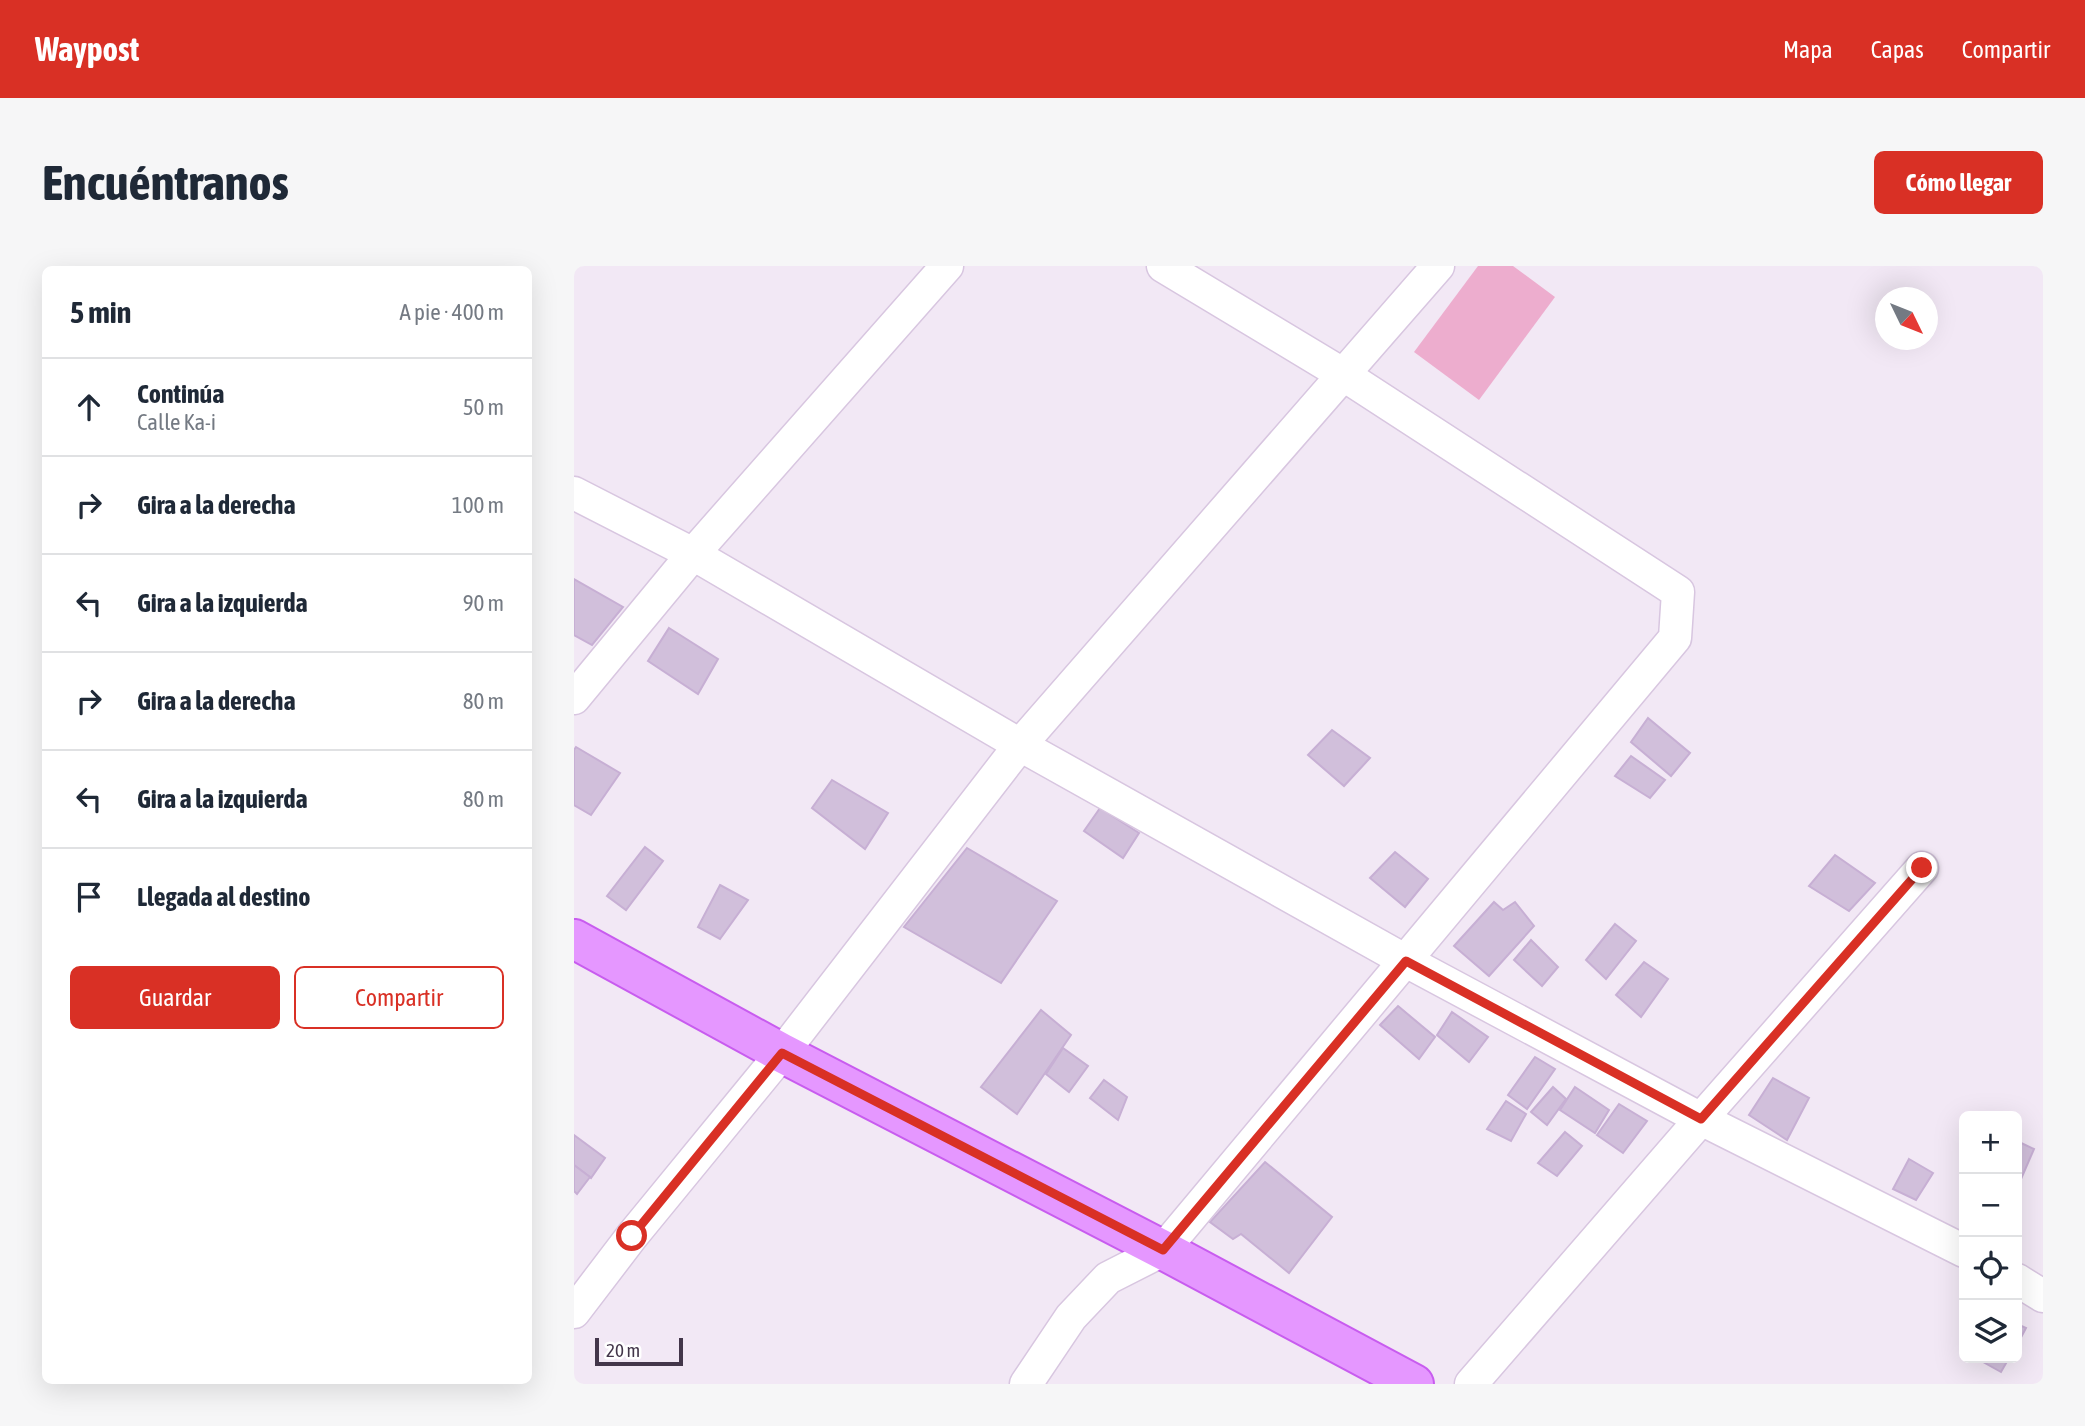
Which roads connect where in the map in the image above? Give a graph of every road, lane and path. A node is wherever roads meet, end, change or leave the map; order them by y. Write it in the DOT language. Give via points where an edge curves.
graph roads {
  1 [pos="947,266"];
  2 [pos="1163,266"];
  3 [pos="1438,266"];
  4 [pos="1344,375"];
  5 [pos="574,493"];
  6 [pos="693,554"];
  7 [pos="574,698"];
  8 [pos="1020,745"];
  9 [pos="1922,868"];
  10 [pos="574,939"];
  11 [pos="1406,961"];
  12 [pos="782,1053"];
  13 [pos="1701,1119"];
  14 [pos="1959,1248"];
  15 [pos="1163,1250"];
  16 [pos="2022,1283"];
  17 [pos="2043,1296"];
  18 [pos="574,1312"];
  19 [pos="1026,1384"];
  20 [pos="1414,1384"];
  21 [pos="1471,1384"];
  1 -- 6 [label="street"];
  2 -- 4 [label="street"];
  3 -- 4 [label="street"];
  4 -- 8 [label="street"];
  4 -- 11 [label="street" via="1678,592 1675,638"];
  5 -- 6 [label="street"];
  6 -- 7 [label="street"];
  6 -- 8 [label="street"];
  8 -- 11 [label="street"];
  8 -- 12 [label="street"];
  9 -- 13 [label="street"];
  10 -- 12 [label="main road"];
  11 -- 13 [label="street"];
  11 -- 15 [label="street"];
  12 -- 15 [label="main road"];
  12 -- 18 [label="street"];
  13 -- 14 [label="street"];
  13 -- 21 [label="street"];
  15 -- 19 [label="street" via="1108,1278 1071,1318"];
  15 -- 20 [label="main road"];
  16 -- 17 [label="street"];
}
